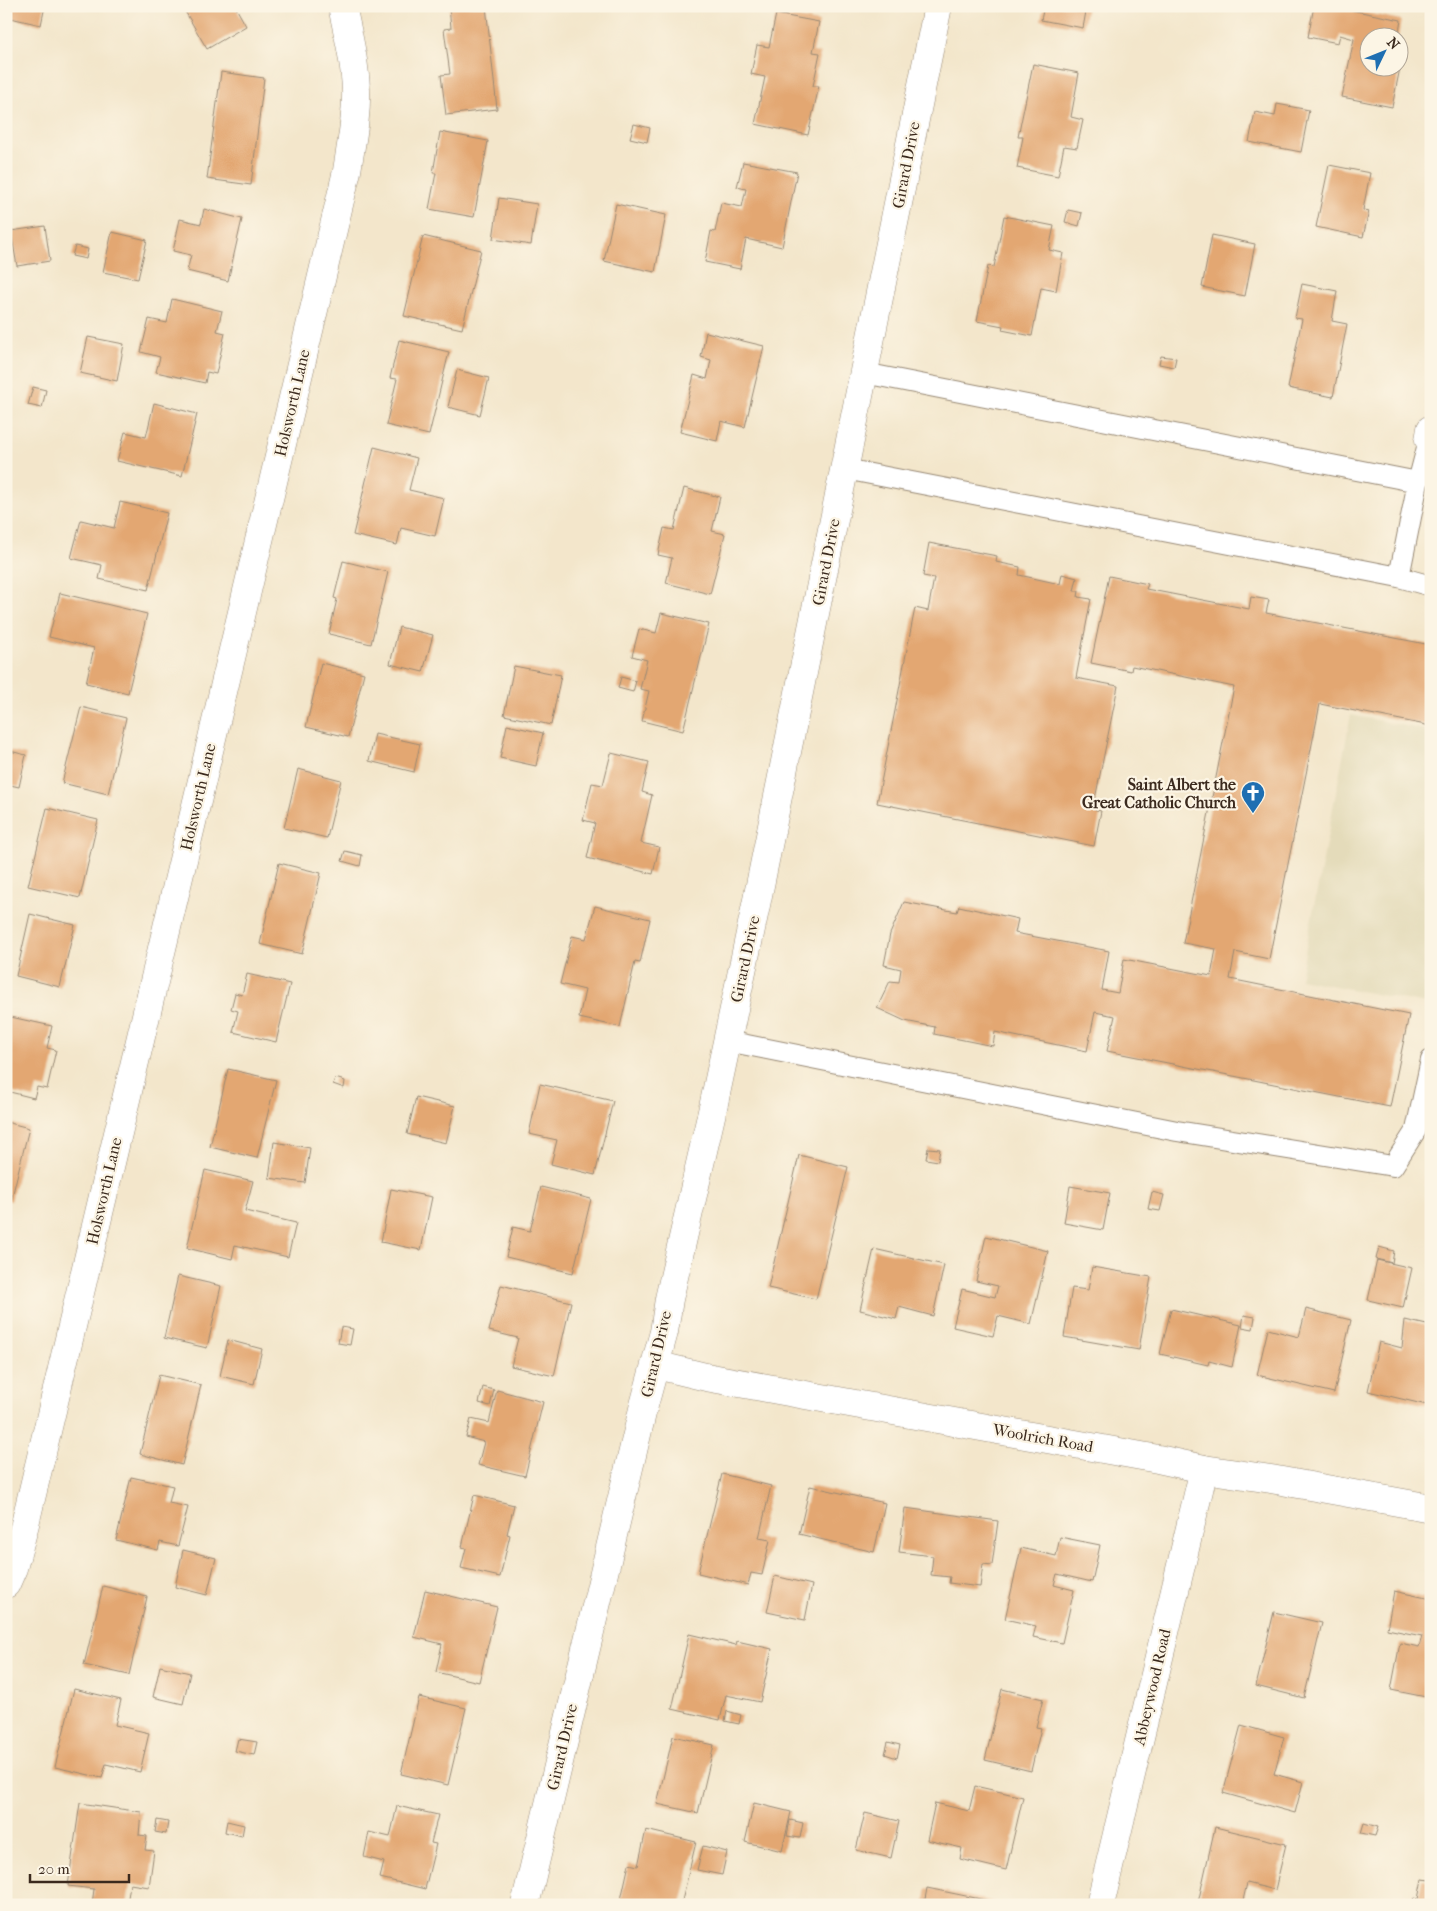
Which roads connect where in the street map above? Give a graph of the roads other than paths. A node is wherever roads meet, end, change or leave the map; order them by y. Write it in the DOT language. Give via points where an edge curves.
graph roads {
  1 [pos="342,6"];
  2 [pos="938,6"];
  3 [pos="864,373"];
  4 [pos="1430,435"];
  5 [pos="845,469"];
  6 [pos="1418,482"];
  7 [pos="1399,577"];
  8 [pos="1431,586"];
  9 [pos="727,1041"];
  10 [pos="1431,1060"];
  11 [pos="656,1365"];
  12 [pos="1204,1469"];
  13 [pos="1431,1508"];
  14 [pos="6,1584"];
  15 [pos="525,1905"];
  16 [pos="1100,1905"];
  1 -- 14 [label="street, Holsworth Lane" via="356,90 356,114 347,171 25,1524"];
  2 -- 3 [label="street, Girard Drive"];
  3 -- 5 [label="street, Girard Drive"];
  3 -- 6 [label="lane"];
  4 -- 6 [label="lane"];
  5 -- 7 [label="lane"];
  5 -- 9 [label="street, Girard Drive"];
  6 -- 7 [label="lane"];
  7 -- 8 [label="lane"];
  9 -- 10 [label="lane" via="1177,1131 1393,1166 1416,1130"];
  9 -- 11 [label="street, Girard Drive"];
  11 -- 12 [label="street, Woolrich Road"];
  11 -- 15 [label="street, Girard Drive" via="640,1419"];
  12 -- 13 [label="street, Woolrich Road"];
  12 -- 16 [label="street, Abbeywood Road"];
}
